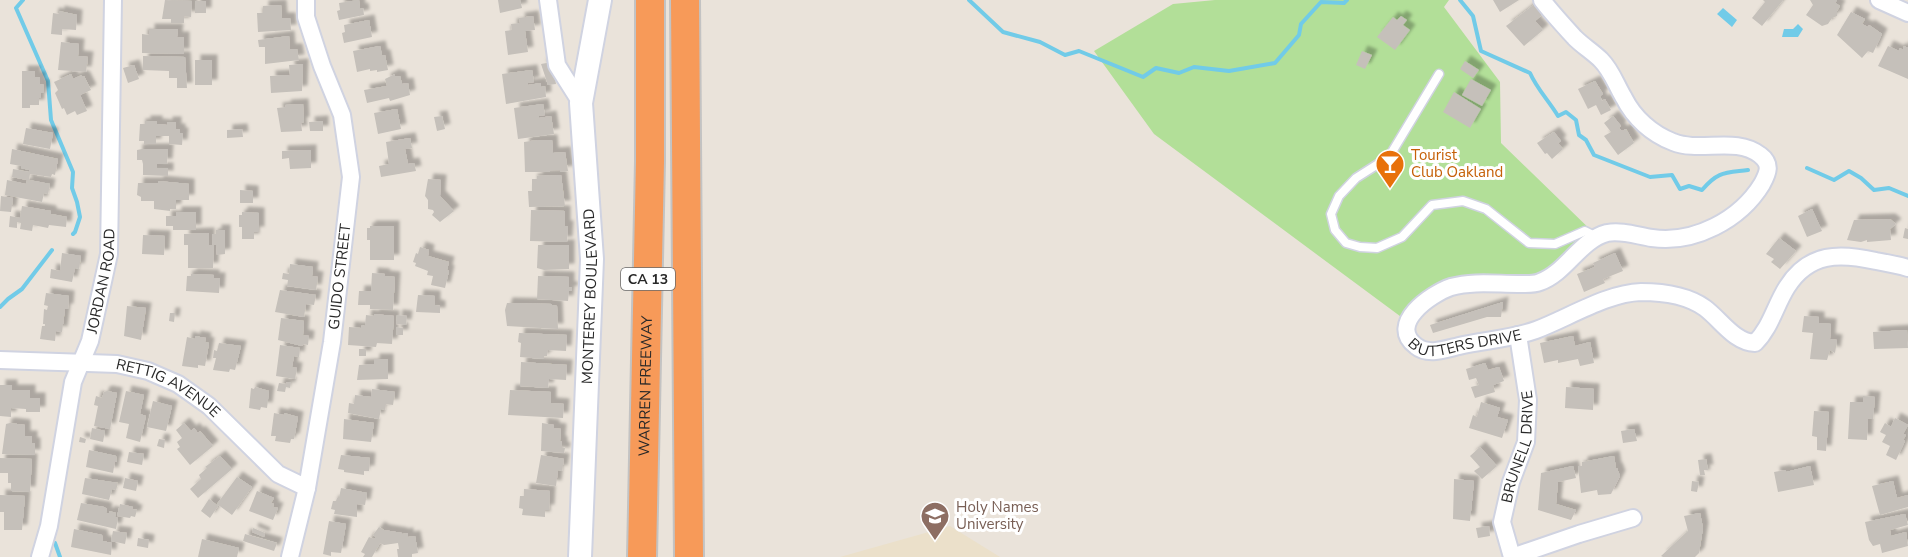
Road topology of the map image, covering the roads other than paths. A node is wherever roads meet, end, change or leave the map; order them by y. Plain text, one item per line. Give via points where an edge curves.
1 (113, 0) edge
2 (306, 0) edge
3 (548, 0) edge
4 (600, 0) edge
5 (650, 0) edge
6 (685, 0) edge
7 (1542, 0) edge
8 (1879, 0) edge
9 (1908, 13) edge
10 (1439, 74) dead end
11 (582, 103) junction
12 (1598, 237) junction
13 (1908, 268) edge
14 (1518, 335) junction
15 (0, 360) edge
16 (81, 363) junction
17 (307, 488) junction
18 (1632, 518) dead end
19 (40, 557) edge
20 (290, 557) edge
21 (580, 557) edge
22 (642, 557) edge
23 (689, 557) edge
24 (1512, 557) edge

1 - 16 street, JORDAN ROAD via 109,254 90,341
2 - 17 street, GUIDO STREET via 306,17 342,115 351,177 332,342
3 - 11 street via 557,65
4 - 11 street, MONTEREY BOULEVARD
5 - 22 highway, WARREN FREEWAY / CA 13
6 - 23 highway, CA 13
7 - 12 street via 1576,39 1602,60 1634,115 1648,128 1682,144 1739,146 1763,156 1768,164 1768,174 1746,203 1726,221 1708,230 1669,238 1620,233
8 - 9 street
10 - 12 lane via 1389,157 1356,178 1339,196 1331,214 1335,230 1346,243 1377,248 1402,237 1432,205 1463,201 1486,209 1529,243 1555,244 1585,231
11 - 21 street, MONTEREY BOULEVARD via 592,259
12 - 14 street, BUTTERS DRIVE via 1563,268 1537,284 1479,282 1451,287 1415,308 1408,322 1408,334 1416,347 1433,352
13 - 14 street, BUTTERS DRIVE via 1853,256 1814,261 1787,287 1771,322 1755,343 1735,335 1686,298 1640,292
14 - 24 street, BRUNELL DRIVE via 1528,400 1526,442 1502,522
15 - 16 street, RETTIG AVENUE
16 - 17 street, RETTIG AVENUE via 117,364 148,371 178,384 209,406 278,474
16 - 19 street, JORDAN ROAD via 73,382 50,526
17 - 20 street, GUIDO STREET
18 - 24 street

